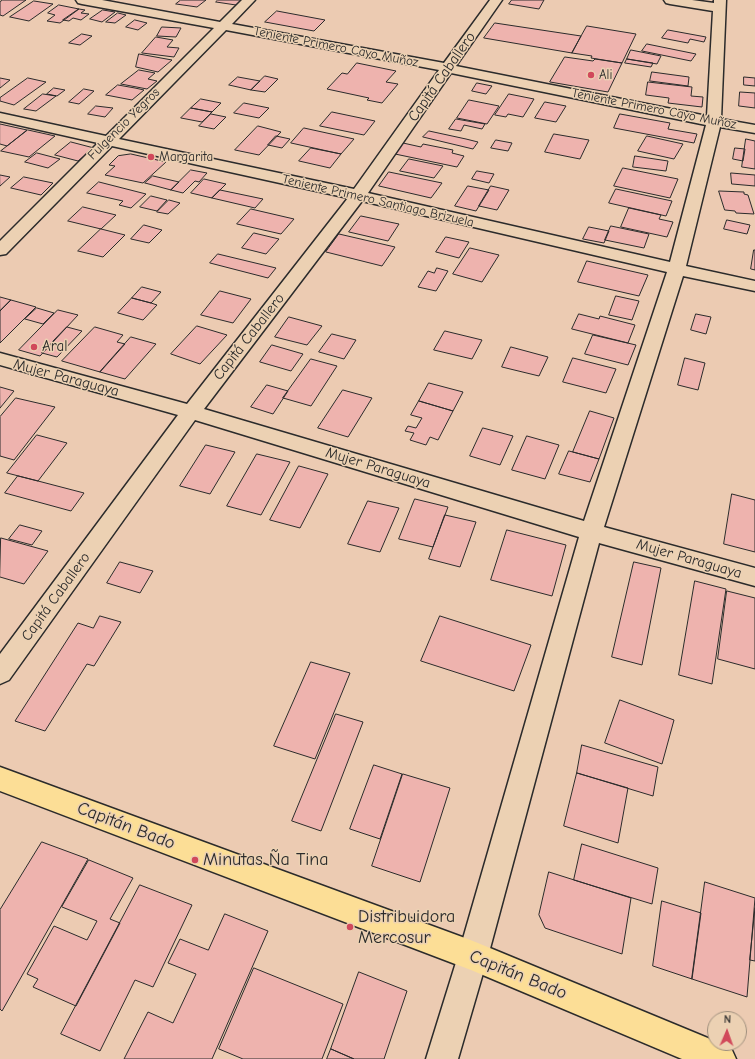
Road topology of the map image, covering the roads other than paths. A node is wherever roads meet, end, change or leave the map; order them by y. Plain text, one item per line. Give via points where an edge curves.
1 (82, 0) edge
2 (249, 0) edge
3 (496, 0) edge
4 (670, 0) edge
5 (719, 4) edge
6 (222, 26) junction
7 (448, 68) junction
8 (0, 117) edge
9 (714, 122) junction
10 (755, 129) edge
11 (108, 141) junction
12 (358, 195) junction
13 (0, 250) edge
14 (677, 270) junction
15 (755, 286) edge
16 (0, 360) edge
17 (191, 412) junction
18 (591, 532) junction
19 (755, 577) edge
20 (0, 673) edge
21 (0, 779) edge
22 (473, 956) junction
23 (442, 1059) edge
24 (720, 1059) edge

1 - 6 street, Teniente Primero Cayo Muñoz
2 - 6 street, Fulgencio Yegros
3 - 7 street, Capitá Caballero
4 - 5 street
5 - 9 street
6 - 7 street, Teniente Primero Cayo Muñoz
6 - 11 street, Fulgencio Yegros
7 - 9 street, Teniente Primero Cayo Muñoz
7 - 12 street, Capitá Caballero
8 - 11 street, Teniente Primero Santiago Brizuela
9 - 10 street, Teniente Primero Cayo Muñoz
9 - 14 street
11 - 12 street, Teniente Primero Santiago Brizuela
11 - 13 street, Fulgencio Yegros
12 - 14 street, Teniente Primero Santiago Brizuela
12 - 17 street, Capitá Caballero
14 - 15 street, Teniente Primero Santiago Brizuela
14 - 18 street
16 - 17 street, Mujer Paraguaya
17 - 18 street, Mujer Paraguaya
17 - 20 street, Capitá Caballero
18 - 19 street, Mujer Paraguaya
18 - 22 street
21 - 22 main road, Capitán Bado
22 - 23 street
22 - 24 main road, Capitán Bado

